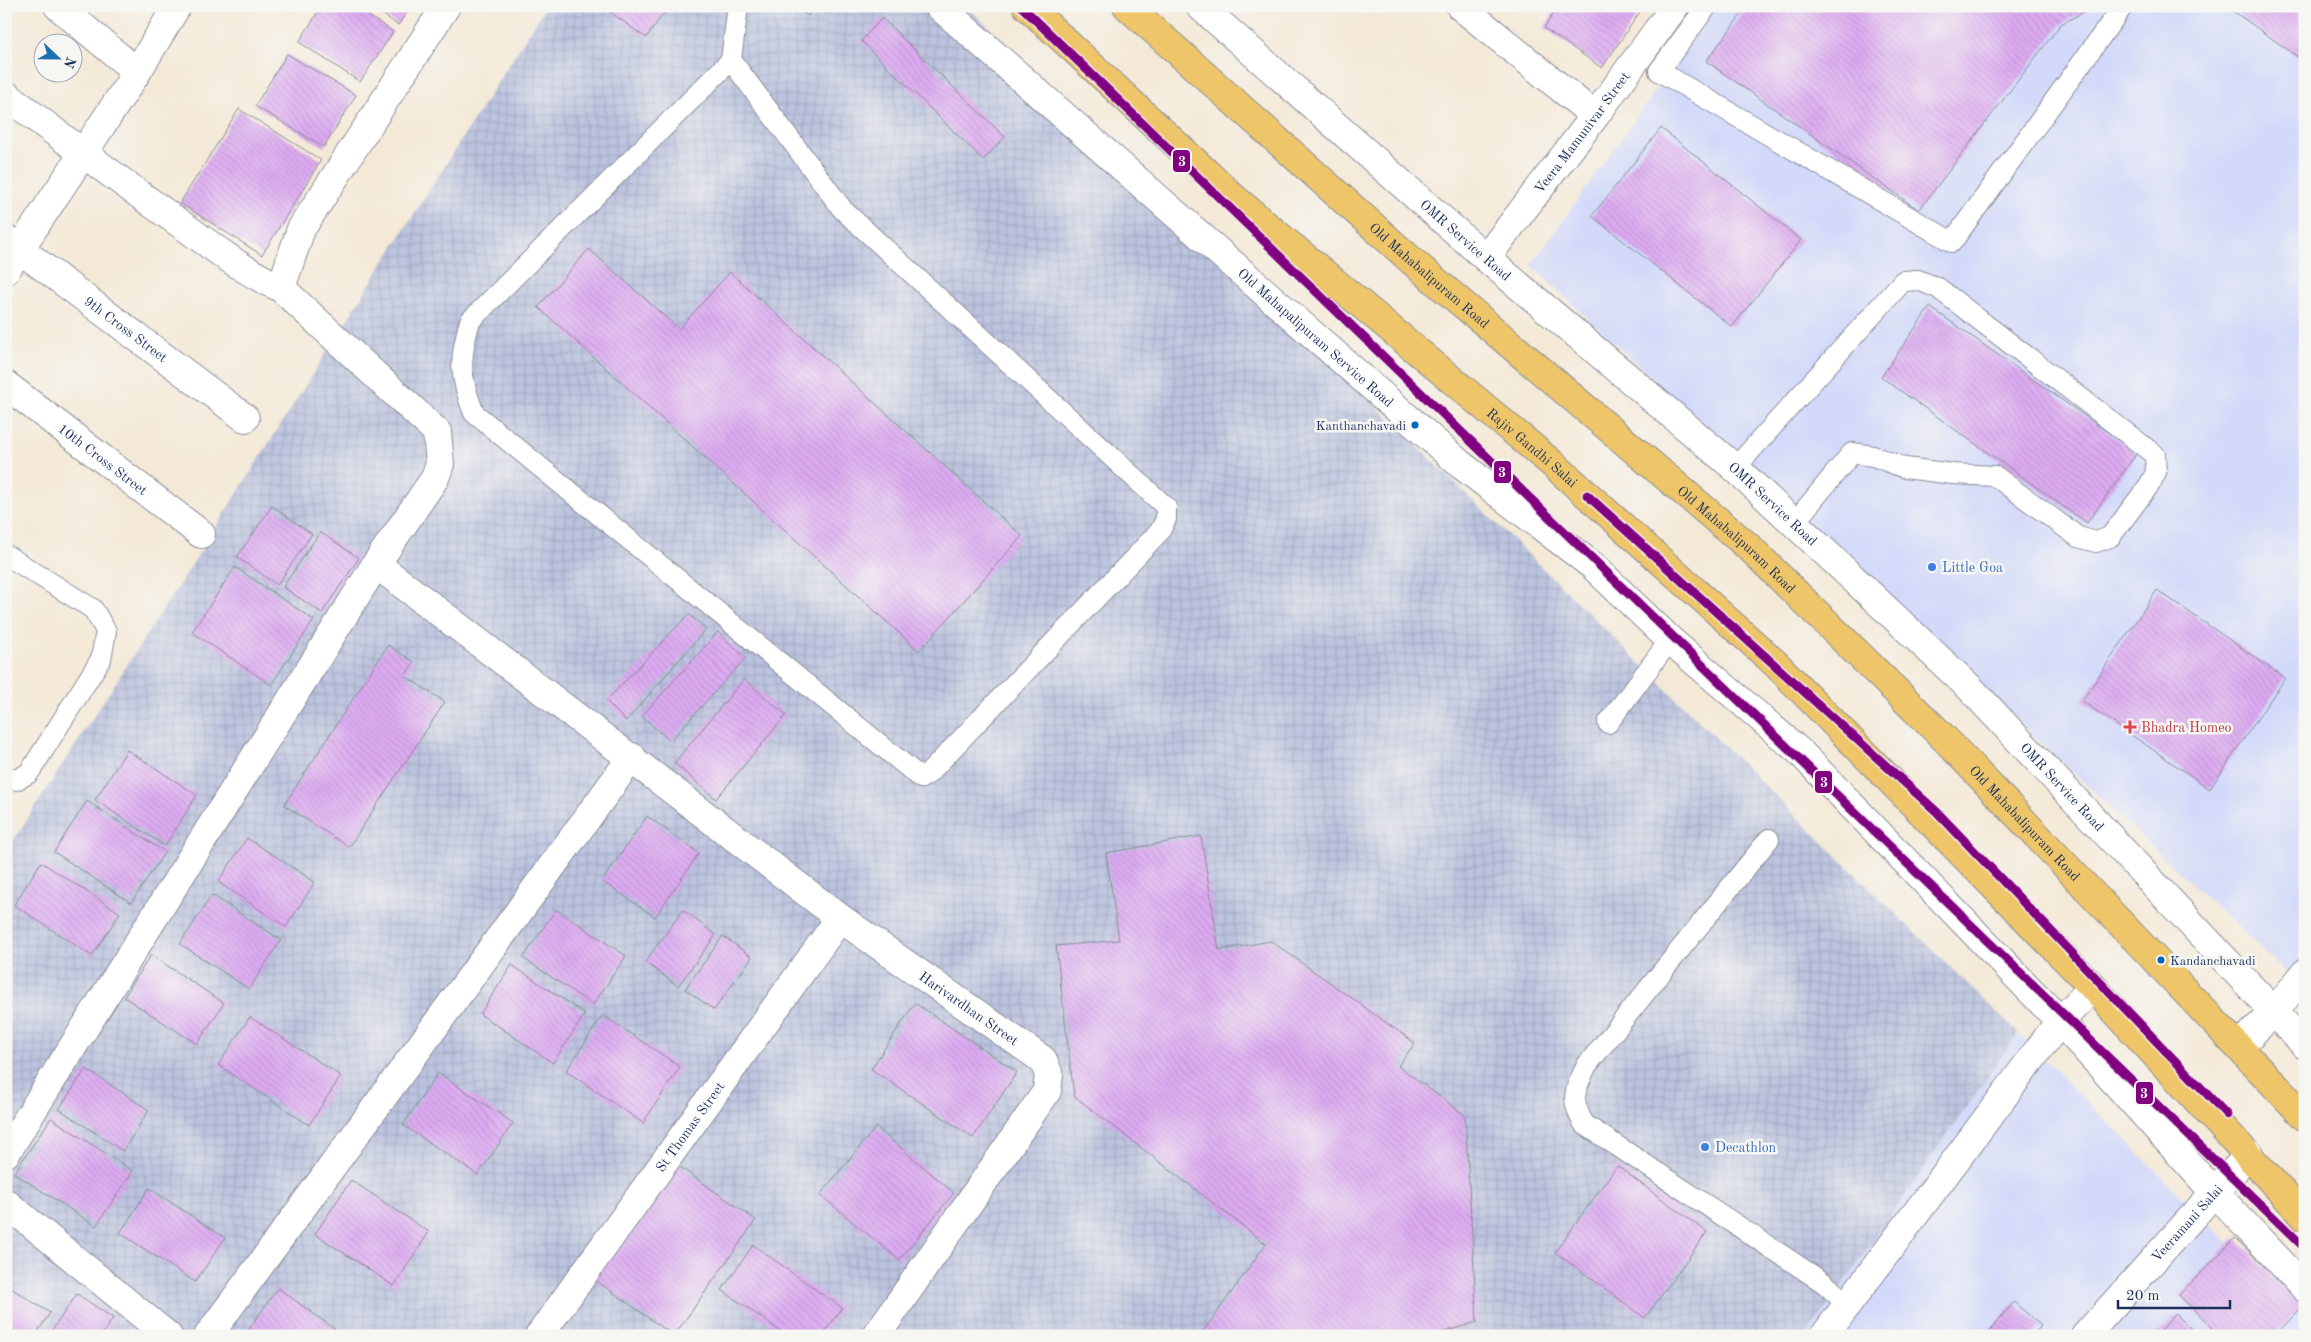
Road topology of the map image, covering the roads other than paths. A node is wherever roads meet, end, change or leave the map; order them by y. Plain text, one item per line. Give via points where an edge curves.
1 (58, 6) edge
2 (177, 6) edge
3 (446, 6) edge
4 (738, 6) edge
5 (939, 6) edge
6 (1027, 6) edge
7 (1127, 6) edge
8 (1200, 6) edge
9 (1460, 6) edge
10 (1675, 6) edge
11 (1707, 6) edge
12 (2123, 6) edge
13 (731, 60) junction
14 (137, 72) junction
15 (6, 95) edge
16 (1595, 116) junction
17 (84, 154) junction
18 (10, 253) edge
19 (1486, 258) junction
20 (281, 288) junction
21 (6, 385) edge
22 (245, 418) dead end
23 (1735, 468) junction
24 (1794, 523) junction
25 (201, 534) dead end
26 (6, 555) edge
27 (376, 564) junction
28 (1670, 640) junction
29 (1608, 723) dead end
30 (632, 757) junction
31 (6, 777) edge
32 (1769, 839) dead end
33 (840, 918) junction
34 (2305, 973) edge
35 (2093, 987) junction
36 (2274, 1012) junction
37 (2060, 1021) junction
38 (2305, 1045) edge
39 (2239, 1046) junction
40 (2305, 1117) edge
41 (6, 1153) edge
42 (2248, 1154) junction
43 (2213, 1191) junction
44 (6, 1202) edge
45 (2305, 1217) edge
46 (2305, 1288) edge
47 (1848, 1305) junction
48 (168, 1336) edge
49 (208, 1336) edge
50 (539, 1336) edge
51 (876, 1336) edge
52 (1824, 1336) edge
53 (2085, 1336) edge

1 - 14 street
2 - 14 street
3 - 20 street via 301,229
4 - 13 lane
5 - 28 street, Old Mahapalipuram Service Road via 1460,464 1593,566
6 - 35 main road, Rajiv Gandhi Salai via 1235,199 1555,466 1776,664
7 - 39 main road, Old Mahabalipuram Road via 1412,261 1750,549 1943,737
8 - 19 street, OMR Service Road
9 - 16 street
10 - 16 street, Veera Mamunivar Street
11 - 12 lane via 1659,71 1952,242
13 - 13 lane via 842,210 1166,507 1166,519 1160,531 921,778 474,413 466,393 461,370 470,321
14 - 17 street
15 - 17 street
16 - 19 street, Veera Mamunivar Street
17 - 18 street
17 - 20 street via 258,278
18 - 22 street, 9th Cross Street
19 - 23 street, OMR Service Road
20 - 27 street via 437,432 440,464 435,478
21 - 25 street, 10th Cross Street
23 - 24 street, OMR Service Road
23 - 24 lane via 1903,281 1918,280 1938,288 2155,454 2156,472 2150,484 2110,537 2096,542 2078,537 1995,476 1905,468 1873,456 1852,453
24 - 36 street, OMR Service Road via 1970,688
26 - 31 lane via 93,609 106,631 101,659 29,773 16,780
27 - 30 street, Harivardhan Street
27 - 41 street
28 - 29 lane
28 - 37 street, Old Mahapalipuram Service Road via 1800,752
30 - 33 street, Harivardhan Street
30 - 49 street
32 - 47 lane via 1587,1066 1576,1088 1575,1107 1584,1124 1824,1283
33 - 50 street, St Thomas Street
33 - 51 street, Harivardhan Street via 1028,1048 1043,1060 1049,1075 1046,1092
34 - 36 street
35 - 37 street
35 - 42 main road, Rajiv Gandhi Salai
36 - 38 street, OMR Service Road
36 - 39 street
37 - 43 street, Old Mahapalipuram Service Road
37 - 47 street
39 - 40 main road, Old Mahabalipuram Road
42 - 43 street, Veeramani Salai
42 - 45 main road, Rajiv Gandhi Salai
43 - 46 street, Old Mahapalipuram Service Road
43 - 53 street, Veeramani Salai
44 - 48 street
47 - 52 street

